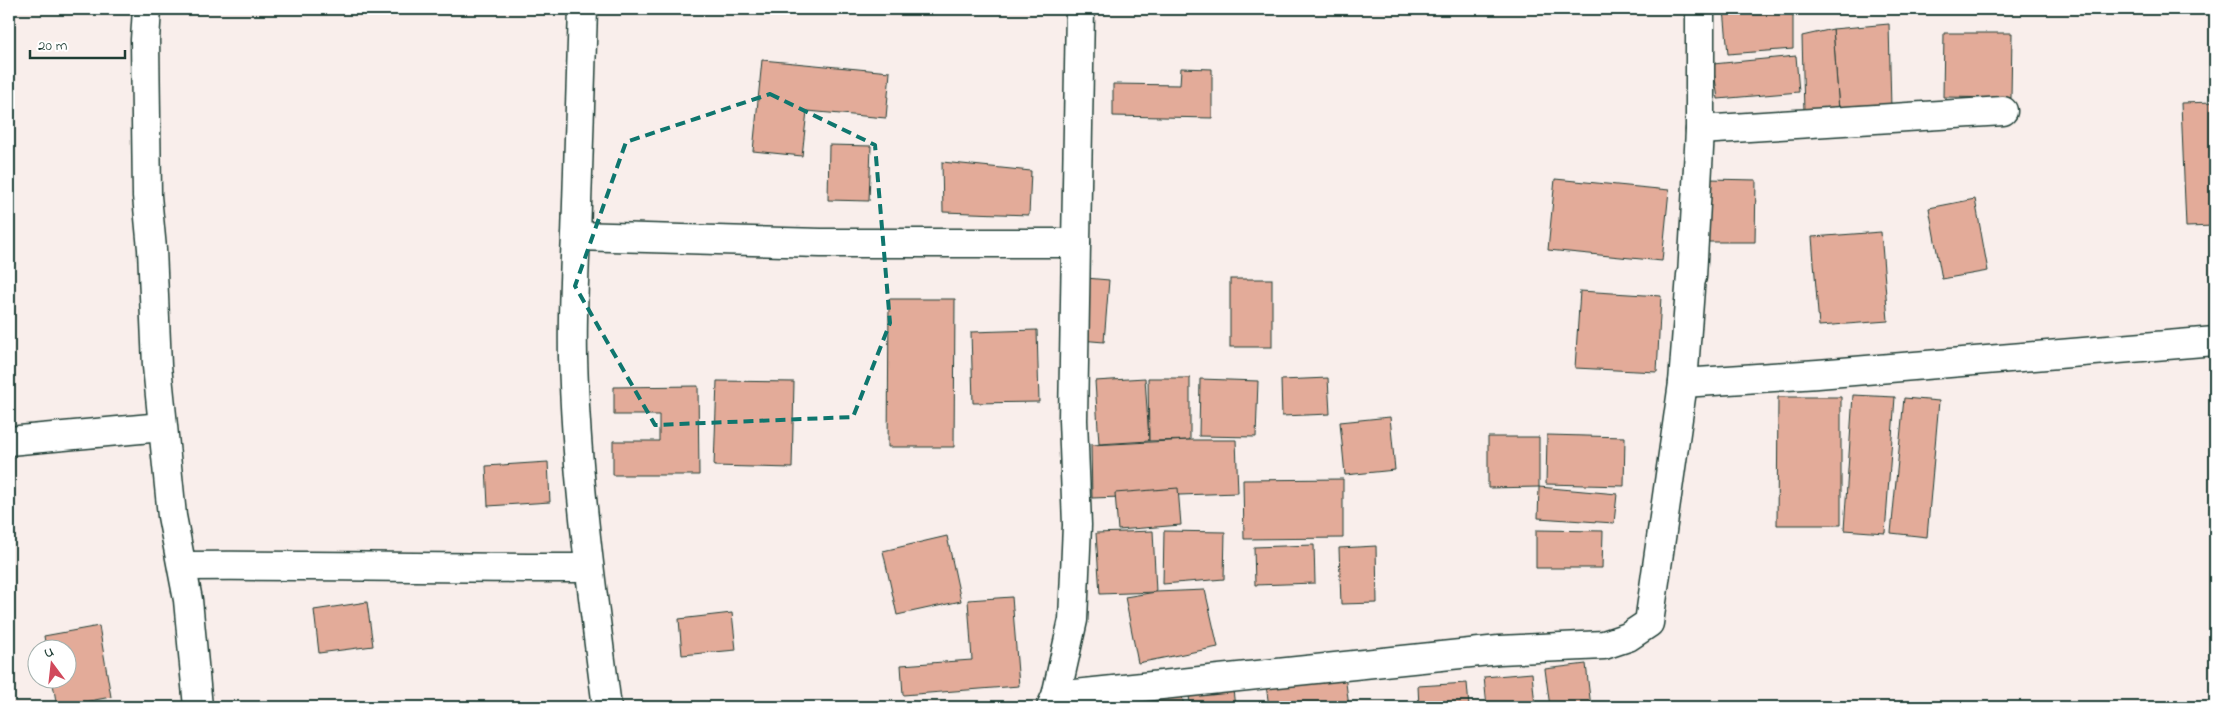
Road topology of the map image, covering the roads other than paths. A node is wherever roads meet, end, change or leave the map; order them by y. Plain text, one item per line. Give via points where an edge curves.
1 (147, 9) edge
2 (583, 9) edge
3 (1080, 9) edge
4 (1700, 9) edge
5 (2003, 111) dead end
6 (1700, 130) junction
7 (576, 236) junction
8 (1076, 243) junction
9 (2215, 341) edge
10 (1683, 383) junction
11 (162, 427) junction
12 (9, 441) edge
13 (182, 566) junction
14 (589, 568) junction
15 (1053, 702) edge
16 (198, 707) edge
17 (606, 707) edge

1 - 11 street via 146,196
2 - 7 street
3 - 8 street
4 - 6 street
5 - 6 street
6 - 10 street
7 - 8 street via 821,243
7 - 14 street via 573,356
8 - 15 street via 1074,420 1077,526 1074,602 1073,620
9 - 10 street
10 - 15 street via 1649,623 1628,637 1604,645 1499,650
11 - 12 street
11 - 13 street via 172,516
13 - 14 street
13 - 16 street
14 - 17 street

